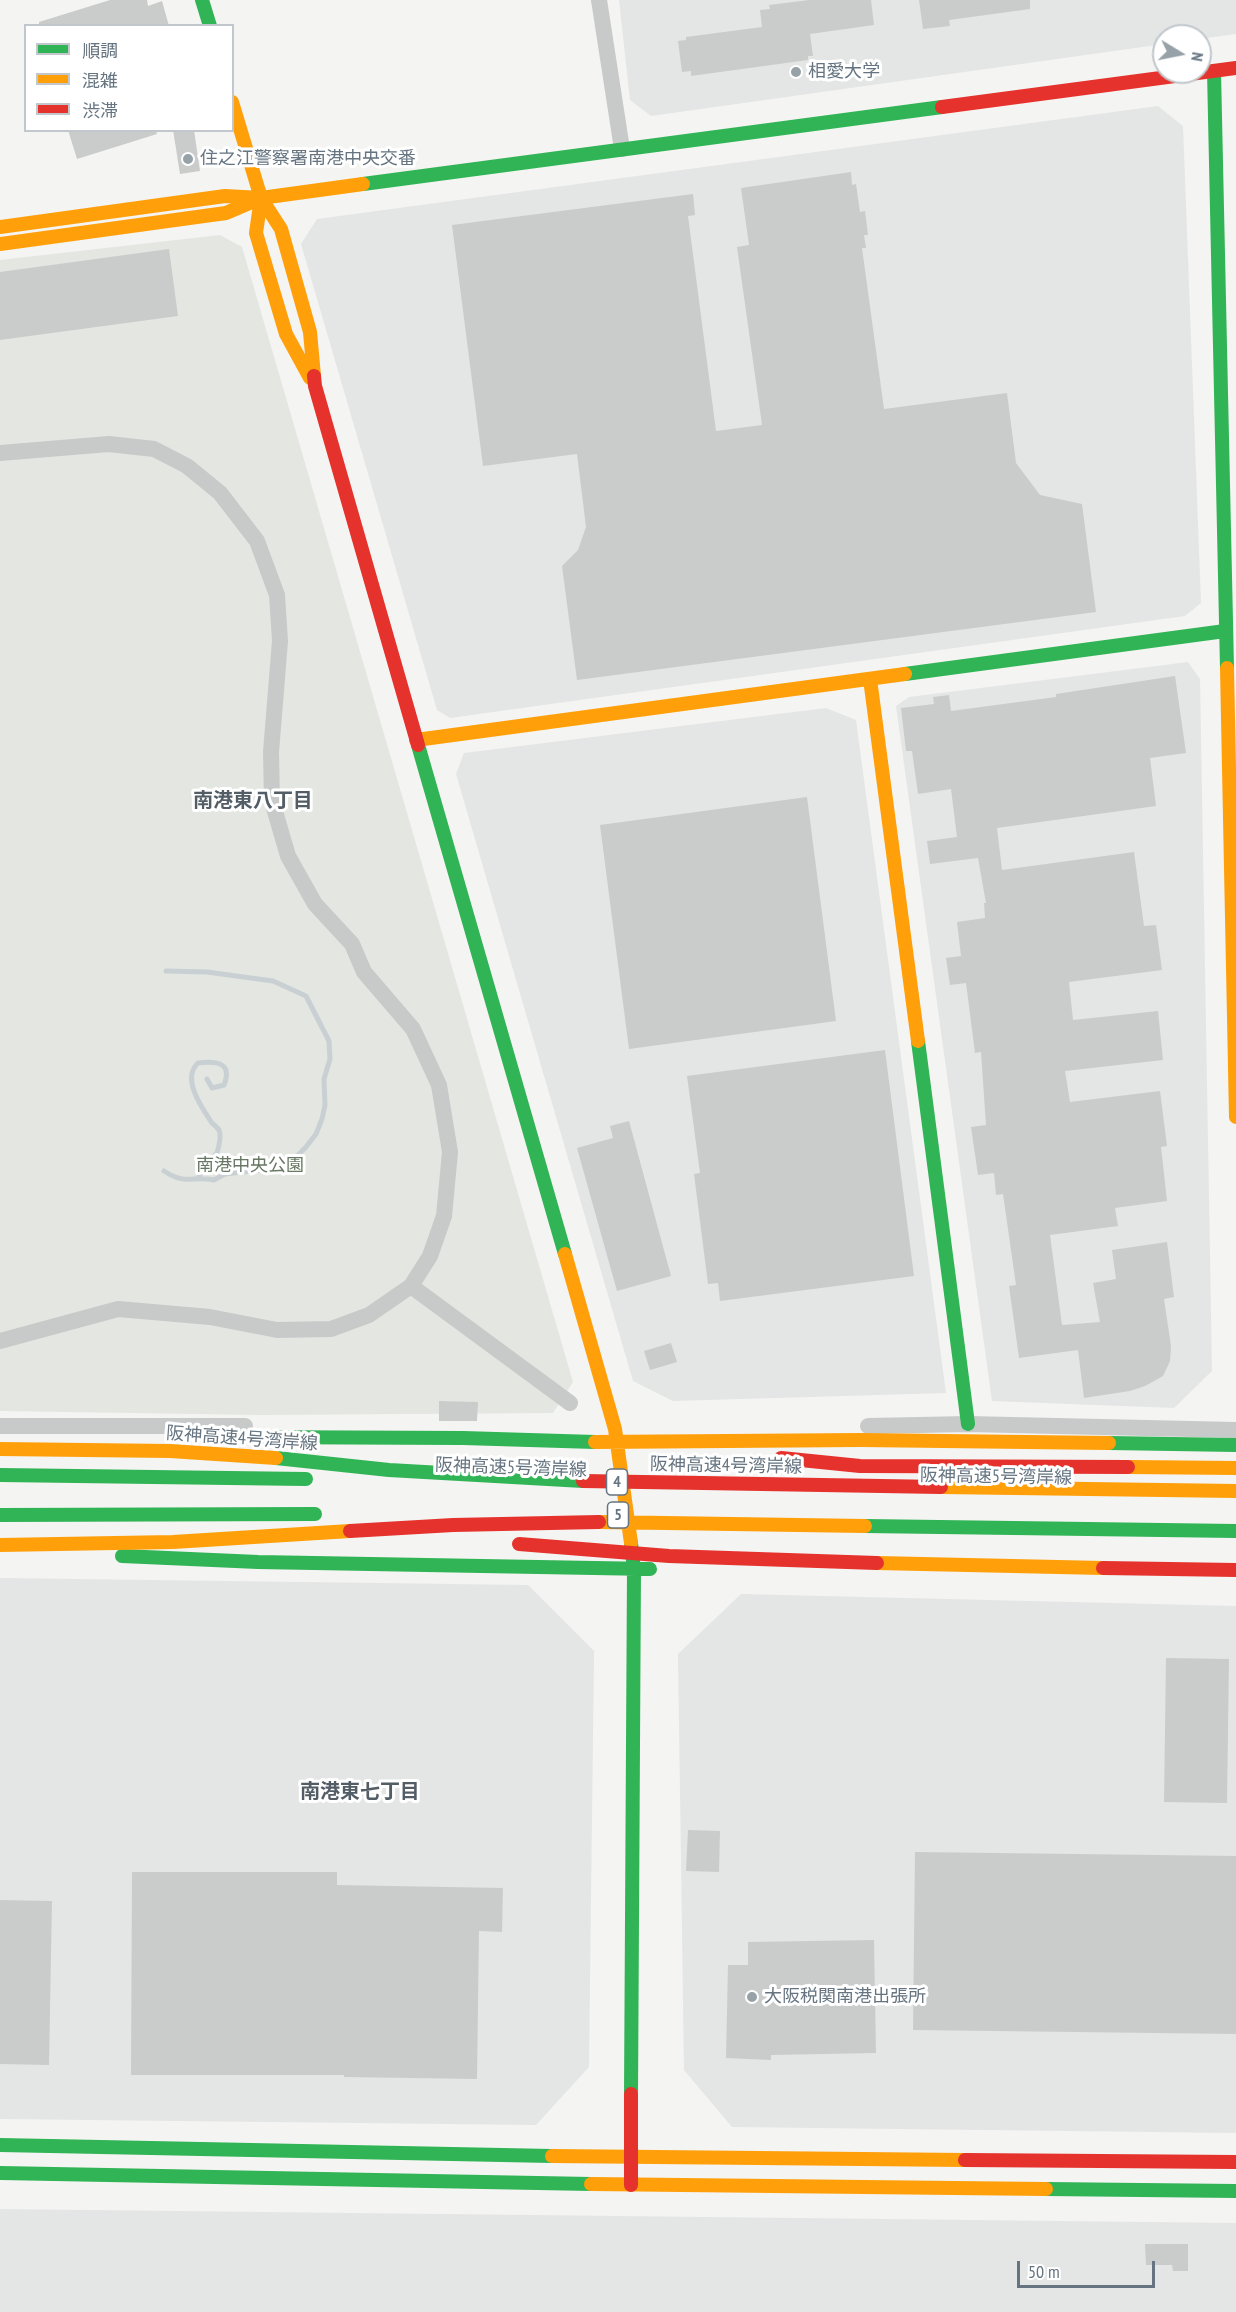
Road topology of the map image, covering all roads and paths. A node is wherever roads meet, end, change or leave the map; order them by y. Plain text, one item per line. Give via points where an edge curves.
1 (202, 0) edge
2 (599, 0) edge
3 (209, 24) edge
4 (1236, 68) edge
5 (1214, 71) junction
6 (234, 109) edge
7 (622, 149) junction
8 (261, 198) junction
9 (0, 227) edge
10 (0, 244) edge
11 (315, 386) junction
12 (0, 453) edge
13 (1225, 631) junction
14 (870, 679) junction
15 (416, 740) junction
16 (1236, 1117) edge
17 (411, 1286) junction
18 (0, 1341) edge
19 (570, 1404) dead end
20 (968, 1424) junction
21 (0, 1426) edge
22 (438, 1427) dead end
23 (477, 1428) dead end
24 (615, 1429) junction
25 (1236, 1430) edge
26 (0, 1437) edge
27 (635, 1443) junction
28 (1236, 1445) edge
29 (0, 1449) edge
30 (1236, 1468) edge
31 (0, 1475) edge
32 (317, 1479) dead end
33 (352, 1480) dead end
34 (1236, 1491) edge
35 (1236, 1499) edge
36 (332, 1514) dead end
37 (401, 1514) dead end
38 (0, 1515) edge
39 (1236, 1523) edge
40 (1236, 1531) edge
41 (650, 1540) dead end
42 (1110, 1543) dead end
43 (1236, 1544) edge
44 (0, 1545) edge
45 (350, 1545) dead end
46 (0, 1556) edge
47 (113, 1556) junction
48 (634, 1569) junction
49 (1236, 1570) edge
50 (1236, 1583) edge
51 (0, 2145) edge
52 (632, 2158) junction
53 (1236, 2162) edge
54 (0, 2173) edge
55 (632, 2185) junction
56 (1236, 2191) edge

1 - 3 main road
2 - 7 street
4 - 5 main road
5 - 7 main road
5 - 13 main road
6 - 8 main road
7 - 8 main road
8 - 9 main road via 225,196
8 - 10 main road via 226,213
8 - 11 main road via 285,241 310,332
8 - 11 main road via 256,233 285,334
11 - 15 main road
12 - 17 street via 109,444 154,449 186,466 220,493 257,541 277,595 280,641 271,752 272,801 288,856 315,904 352,944 364,972 413,1029 439,1085 450,1152 444,1216 430,1256
13 - 14 main road
13 - 16 main road
14 - 15 main road
14 - 20 main road
15 - 24 main road
17 - 18 street via 369,1315 331,1329 277,1330 210,1317 118,1309
17 - 19 street
20 - 24 street
20 - 25 street
21 - 22 street
23 - 24 street
24 - 48 main road
26 - 27 main road via 463,1438
27 - 28 main road via 860,1440
27 - 30 main road via 860,1466
29 - 34 main road, 阪神高速4号湾岸線 / 4 via 170,1451 434,1473 609,1482
31 - 32 main road
33 - 35 main road, 阪神高速5号湾岸線 / 5 via 609,1490
36 - 38 main road
37 - 39 main road, 5
40 - 44 main road via 587,1522 453,1525 173,1542
41 - 49 main road via 514,1544 669,1556
42 - 43 main road
45 - 47 main road
46 - 47 main road
47 - 48 main road
48 - 50 main road
48 - 52 main road
51 - 52 main road
52 - 53 main road
52 - 55 main road
54 - 55 main road
55 - 56 main road

